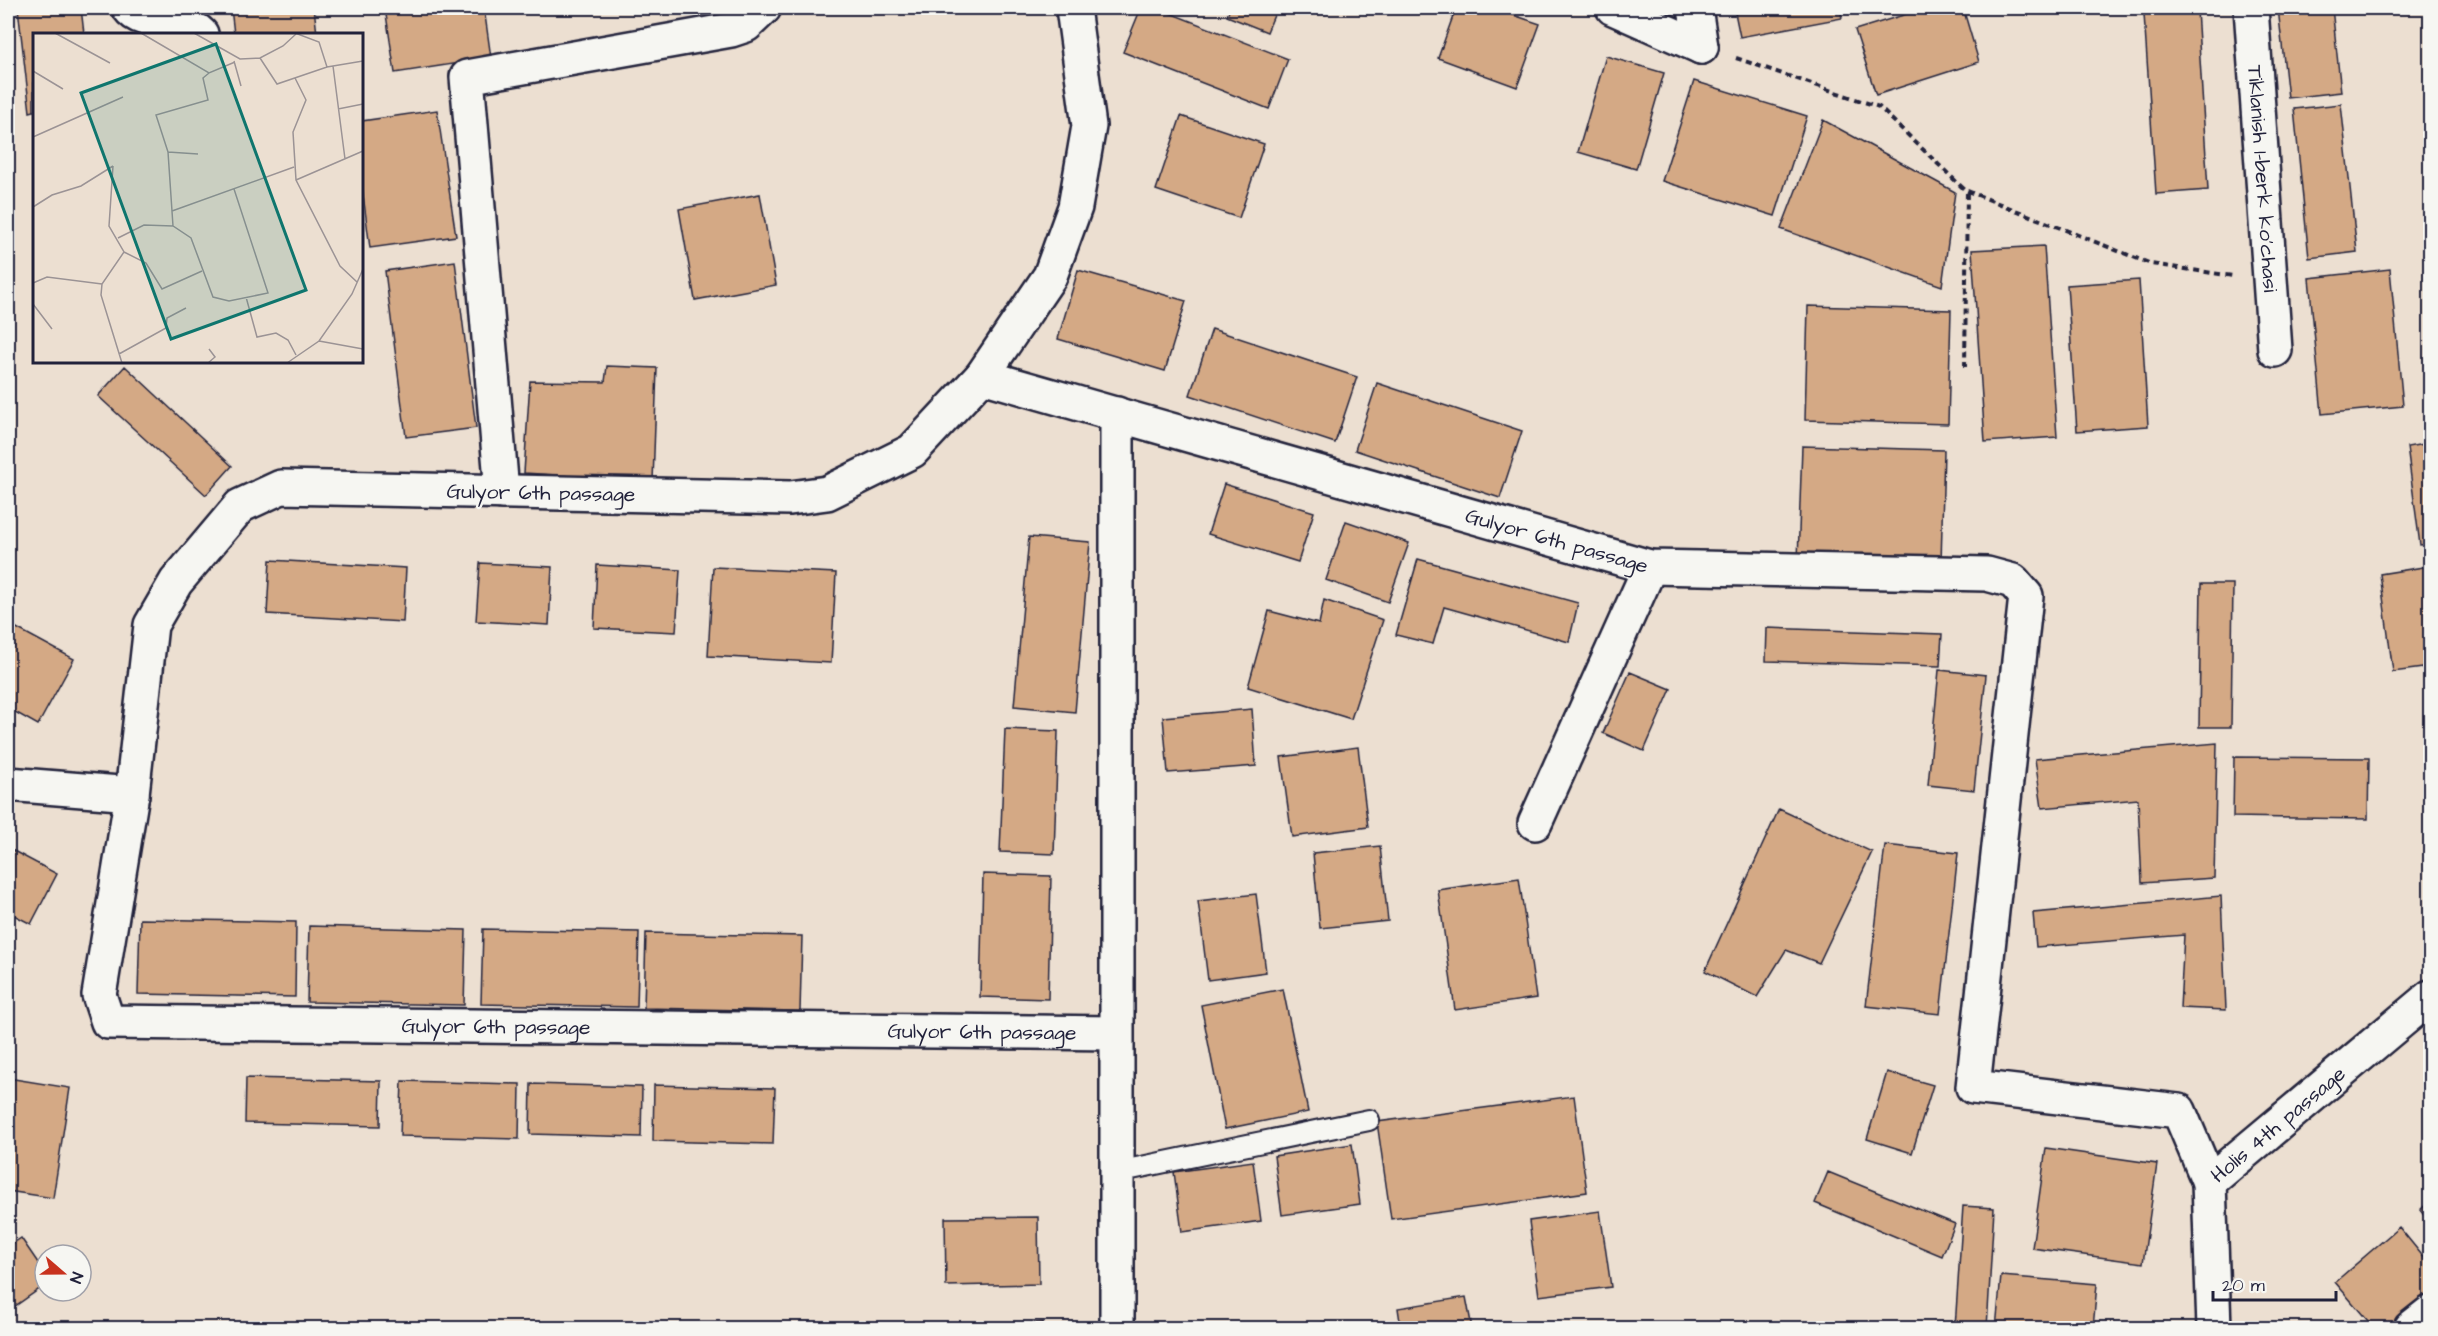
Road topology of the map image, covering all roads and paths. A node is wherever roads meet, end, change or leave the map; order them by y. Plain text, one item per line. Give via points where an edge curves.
1 (129, 8) edge
2 (764, 8) edge
3 (1072, 8) edge
4 (1613, 8) edge
5 (1695, 8) edge
6 (2251, 8) edge
7 (200, 33) edge
8 (1701, 47) junction
9 (1967, 190) junction
10 (2270, 281) junction
11 (2275, 351) dead end
12 (1965, 367) dead end
13 (982, 376) junction
14 (1117, 414) junction
15 (502, 492) junction
16 (1650, 567) junction
17 (8, 784) edge
18 (132, 794) junction
19 (1535, 823) dead end
20 (2430, 997) edge
21 (1116, 1033) junction
22 (1369, 1120) dead end
23 (1117, 1172) junction
24 (2209, 1182) junction
25 (2430, 1313) edge
26 (1117, 1329) edge
27 (2214, 1329) edge
28 (2411, 1329) edge

1 - 7 street via 143,17 193,27
2 - 15 street via 746,25 731,30 467,77
3 - 13 street via 1089,126 1075,207 1050,276
4 - 8 street
5 - 8 street
6 - 10 street, Tiklanish 1-berk ko'chasi
8 - 9 path via 1880,107
9 - 10 path via 2151,264
9 - 12 path
10 - 11 street, Tiklanish 1-berk ko'chasi
13 - 14 street, Gulyor 6th passage
13 - 15 street, Gulyor 6th passage via 912,451 827,494 790,498
14 - 16 street, Gulyor 6th passage
14 - 21 street
15 - 18 street, Gulyor 6th passage via 281,487 240,506 176,582 151,625
16 - 19 street
16 - 24 street, Gulyor 6th passage via 1987,574 2013,581 2026,596 1973,1087 2179,1111
17 - 18 street
18 - 21 street, Gulyor 6th passage via 99,995 108,1022
20 - 24 street, Holis 4th passage
21 - 23 street
22 - 23 lane
23 - 26 street
24 - 27 street, Holis 4th passage
25 - 28 street

